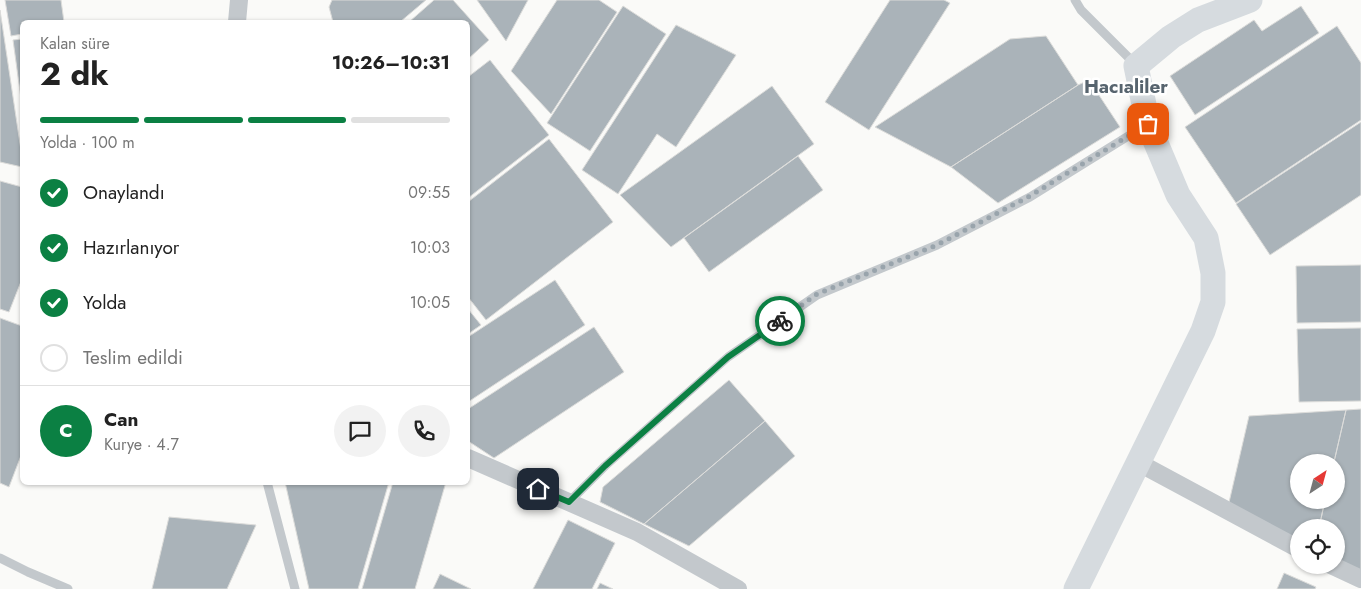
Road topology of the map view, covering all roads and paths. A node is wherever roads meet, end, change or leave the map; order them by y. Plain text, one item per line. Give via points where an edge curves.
1 (239, 0) edge
2 (1075, 0) edge
3 (1250, 0) edge
4 (237, 20) edge
5 (1136, 66) junction
6 (1148, 124) junction
7 (470, 459) edge
8 (1138, 463) junction
9 (268, 485) edge
10 (569, 502) junction
11 (1290, 544) edge
12 (0, 558) edge
13 (1345, 572) edge
14 (1361, 580) edge
15 (68, 589) edge
16 (295, 589) edge
17 (738, 589) edge
18 (1076, 589) edge

1 - 4 street
2 - 5 lane
3 - 5 street via 1198,20
5 - 6 street
6 - 8 street via 1178,195 1206,238 1213,273 1213,302 1203,331
6 - 10 lane via 1030,196 937,245 817,294 728,357
7 - 10 street
8 - 11 street
8 - 18 street
9 - 16 lane
10 - 17 street via 637,532
12 - 15 lane
13 - 14 street

